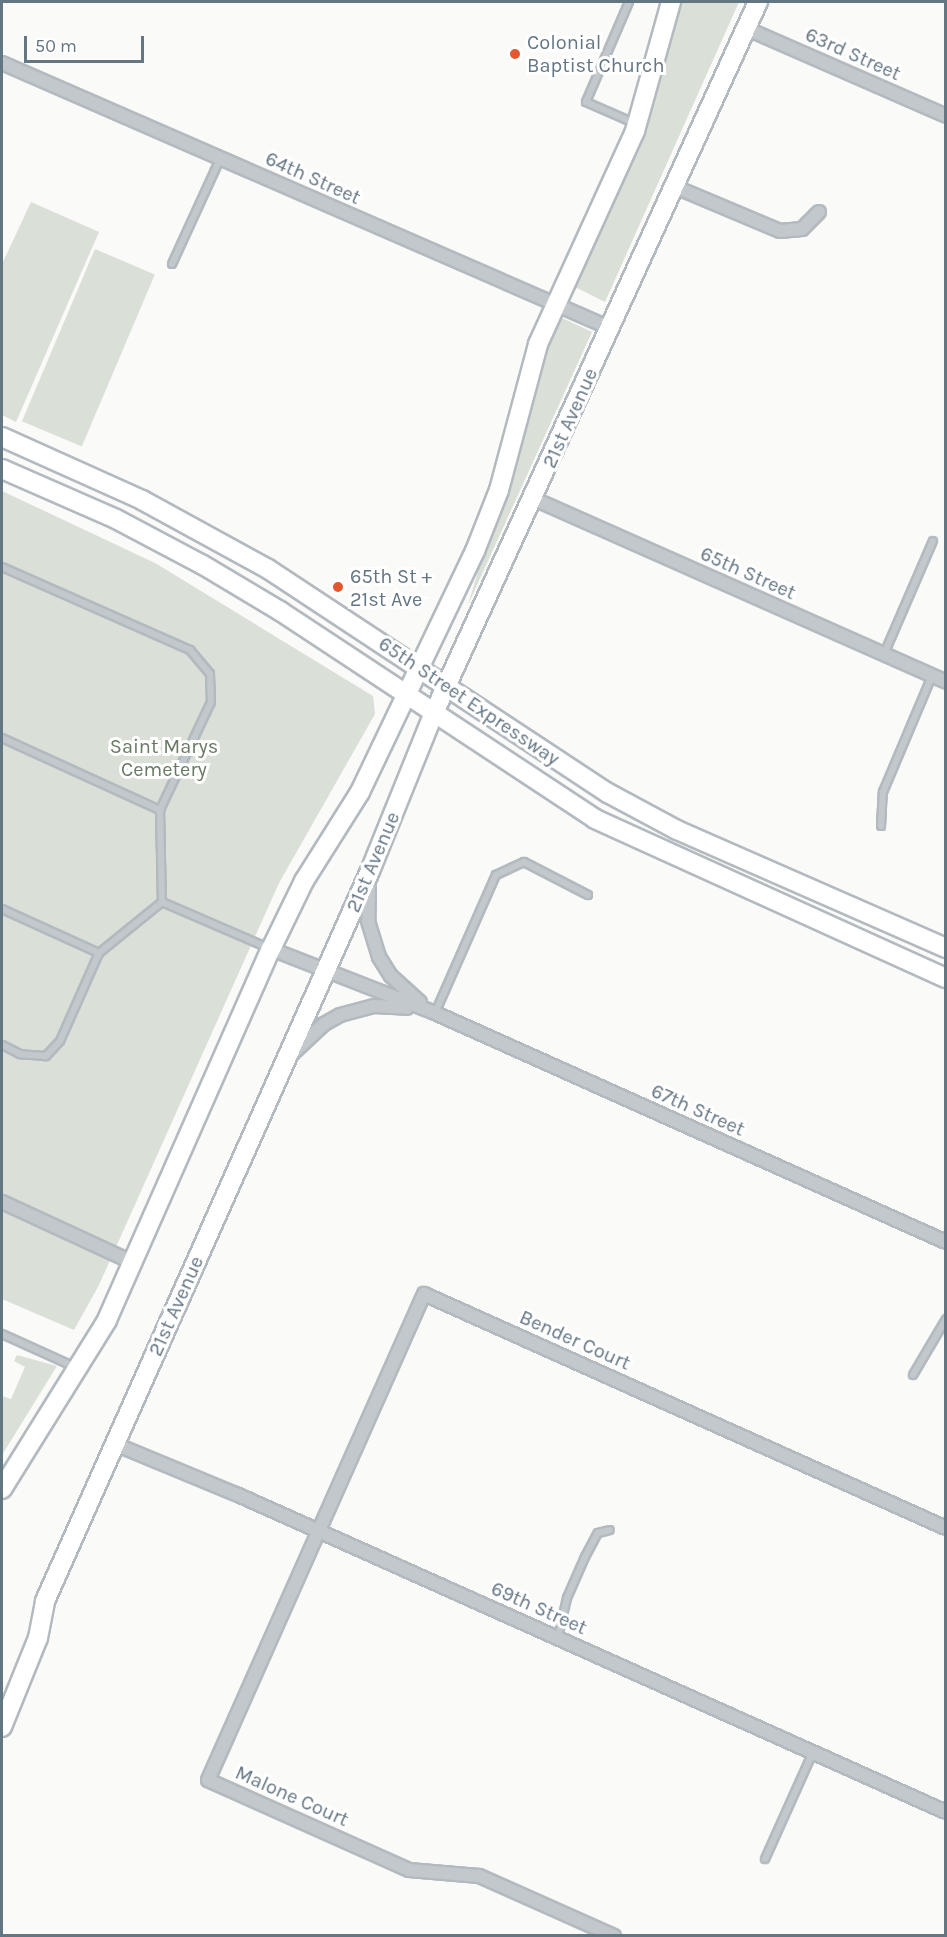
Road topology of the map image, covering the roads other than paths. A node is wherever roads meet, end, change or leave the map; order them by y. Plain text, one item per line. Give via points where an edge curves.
1 (629, 2) edge
2 (671, 2) edge
3 (758, 2) edge
4 (745, 28) junction
5 (2, 63) edge
6 (945, 116) edge
7 (637, 125) junction
8 (220, 159) junction
9 (673, 186) junction
10 (819, 212) dead end
11 (172, 264) dead end
12 (554, 305) junction
13 (610, 328) junction
14 (2, 437) edge
15 (2, 469) edge
16 (534, 499) junction
17 (933, 541) dead end
18 (2, 567) edge
19 (884, 655) junction
20 (418, 666) junction
21 (932, 676) junction
22 (945, 682) edge
23 (447, 686) junction
24 (405, 696) junction
25 (433, 715) junction
26 (2, 738) edge
27 (160, 810) junction
28 (881, 826) dead end
29 (370, 872) junction
30 (588, 895) dead end
31 (162, 902) junction
32 (2, 909) edge
33 (945, 948) edge
34 (271, 949) junction
35 (99, 953) junction
36 (326, 970) junction
37 (945, 978) edge
38 (435, 1013) junction
39 (2, 1045) edge
40 (286, 1060) junction
41 (2, 1202) edge
42 (945, 1242) edge
43 (132, 1262) junction
44 (945, 1319) edge
45 (2, 1334) edge
46 (78, 1368) junction
47 (913, 1376) dead end
48 (115, 1444) junction
49 (2, 1489) edge
50 (945, 1528) edge
51 (610, 1530) dead end
52 (319, 1531) junction
53 (557, 1638) junction
54 (2, 1727) edge
55 (813, 1752) junction
56 (945, 1812) edge
57 (765, 1859) dead end
58 (614, 1935) edge

1 - 7 lane via 586,102
2 - 7 street, 21st Avenue
3 - 4 street, 21st Avenue
4 - 6 street, 63rd Street
4 - 9 street, 21st Avenue
5 - 8 street, 64th Street
7 - 12 street, 21st Avenue
8 - 11 lane
8 - 12 street, 64th Street
9 - 10 street via 780,231 802,229
9 - 13 street, 21st Avenue
12 - 13 street, 64th Street
12 - 20 street, 21st Avenue via 524,389 499,490 475,551
13 - 16 street, 21st Avenue
14 - 20 street, 65th Street Expressway via 205,533
15 - 24 street, 65th Street Expressway via 116,519 203,565 280,611
16 - 19 street, 65th Street
16 - 23 street, 21st Avenue
17 - 19 lane
18 - 27 lane via 190,650 210,674 211,702
19 - 21 street, 65th Street
20 - 23 street, 65th Street Expressway
20 - 24 street, 21st Avenue
21 - 22 street, 65th Street
21 - 28 lane via 883,792
23 - 25 street, 21st Avenue
23 - 33 street, 65th Street Expressway via 608,793 677,830
24 - 25 street, 65th Street Expressway
24 - 34 street, 21st Avenue via 360,792 303,881
25 - 29 street, 21st Avenue
25 - 37 street, 65th Street Expressway via 595,819
26 - 27 lane
27 - 31 lane
29 - 36 street, 21st Avenue
29 - 38 street, 67th Street via 368,921 379,957 406,993
30 - 38 lane via 524,862 496,875
31 - 34 lane
31 - 35 lane
32 - 35 lane
34 - 36 street, 67th Street
34 - 43 street, 21st Avenue
35 - 39 lane via 60,1041 46,1056 20,1054
36 - 38 street, 67th Street
36 - 40 street, 21st Avenue
38 - 40 street, 67th Street via 396,1006 359,1009 324,1024
38 - 42 street, 67th Street
40 - 48 street, 21st Avenue
41 - 43 street
43 - 46 street, 21st Avenue via 107,1320
44 - 47 lane
45 - 46 lane
46 - 49 street, 21st Avenue
48 - 52 street, 69th Street
48 - 54 street, 21st Avenue via 45,1601 38,1638
50 - 52 street, Bender Court via 424,1294
51 - 53 lane via 598,1533 585,1557 567,1598
52 - 53 street, 69th Street
52 - 58 street, Malone Court via 208,1780 409,1870 479,1876
53 - 55 street, 69th Street
55 - 56 street, 69th Street
55 - 57 lane

